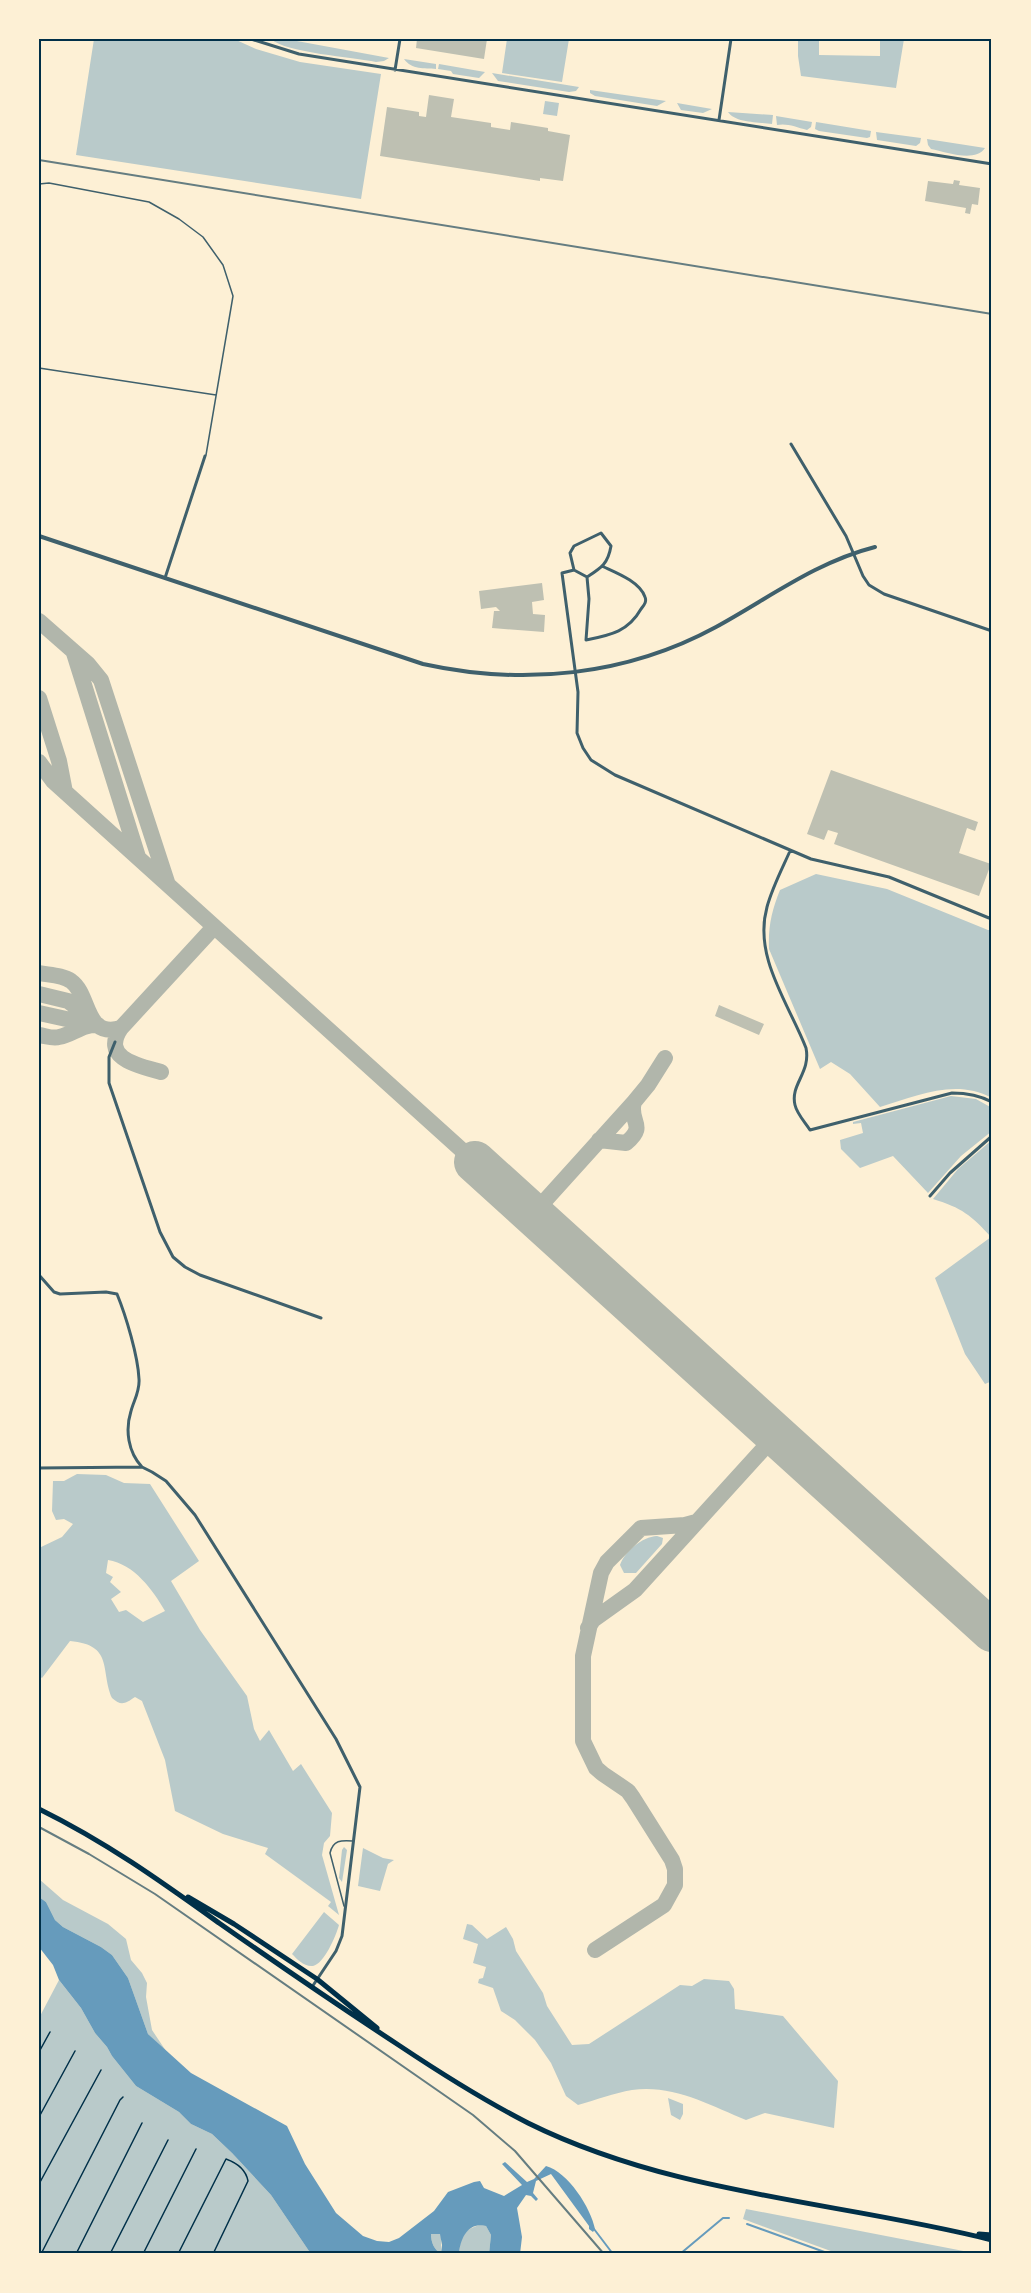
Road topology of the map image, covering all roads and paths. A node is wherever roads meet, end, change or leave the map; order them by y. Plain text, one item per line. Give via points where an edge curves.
1 (251, 39) edge
2 (400, 39) edge
3 (731, 39) edge
4 (395, 70) junction
5 (719, 121) junction
6 (992, 164) edge
7 (39, 184) edge
8 (39, 368) edge
9 (217, 395) junction
10 (791, 444) dead end
11 (205, 456) joint
12 (39, 536) edge
13 (875, 547) dead end
14 (854, 554) junction
15 (604, 567) junction
16 (574, 570) junction
17 (587, 577) junction
18 (165, 578) junction
19 (992, 631) edge
20 (575, 672) junction
21 (790, 851) junction
22 (992, 917) edge
23 (115, 1042) dead end
24 (992, 1102) edge
25 (992, 1136) edge
26 (930, 1196) dead end
27 (39, 1275) edge
28 (321, 1318) dead end
29 (141, 1467) junction
30 (39, 1468) edge
31 (39, 1809) edge
32 (354, 1842) junction
33 (164, 1882) junction
34 (346, 1910) junction
35 (317, 1979) junction
36 (312, 1987) junction
37 (50, 2032) dead end
38 (398, 2044) junction
39 (75, 2051) dead end
40 (39, 2052) edge
41 (101, 2070) dead end
42 (123, 2097) dead end
43 (39, 2117) edge
44 (142, 2123) dead end
45 (168, 2140) dead end
46 (196, 2150) dead end
47 (39, 2184) edge
48 (968, 2234) junction
49 (992, 2235) edge
50 (992, 2240) edge
51 (41, 2254) edge
52 (76, 2254) edge
53 (110, 2254) edge
54 (143, 2254) edge
55 (178, 2254) edge
56 (213, 2254) edge

1 - 4 street via 299,54
2 - 4 street
3 - 5 street
4 - 5 street
5 - 6 street
7 - 9 lane via 149,202 203,237 223,264 233,296
8 - 9 lane
9 - 11 lane
10 - 14 street
11 - 18 street
12 - 18 street
13 - 14 street
14 - 19 street via 863,576 877,590
14 - 20 street via 798,578 676,646 635,660
15 - 16 street via 611,546 600,533 574,546 570,553
15 - 17 street
15 - 17 street via 622,575 645,596 636,619 622,631 586,640
16 - 17 street
16 - 20 street via 562,573
18 - 20 street via 432,666 511,675
20 - 21 street via 577,733 591,760 615,775
21 - 22 street via 826,864 889,877
21 - 24 street via 767,907 764,933 771,970 806,1048 807,1067 795,1096 799,1113 810,1130 952,1093 967,1093
23 - 28 street via 109,1057 110,1083 160,1232 173,1257 200,1275
25 - 26 street
27 - 29 street via 60,1294 117,1294 139,1380 128,1431 132,1454
29 - 30 street
29 - 32 street via 166,1481 195,1515 336,1739 360,1787
31 - 33 main road
32 - 34 street
32 - 34 lane via 340,1840 330,1853
33 - 35 main road
33 - 36 main road
34 - 35 street via 336,1951
35 - 36 street
35 - 38 main road
36 - 38 main road
37 - 40 path
38 - 48 main road via 500,2108 560,2138 622,2162 694,2181
39 - 43 path
41 - 47 path
42 - 51 path
44 - 52 path
45 - 53 path
46 - 54 path
48 - 49 main road
48 - 50 main road
55 - 56 path via 226,2159 245,2171 248,2181

